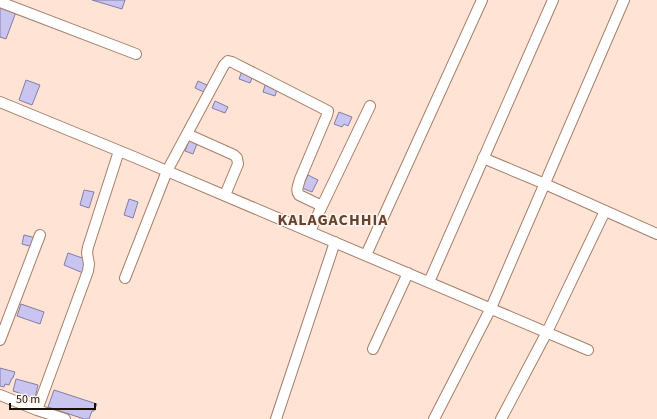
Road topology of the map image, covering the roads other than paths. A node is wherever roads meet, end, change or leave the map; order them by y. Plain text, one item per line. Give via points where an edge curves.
1 (482, 0) edge
2 (553, 0) edge
3 (624, 0) edge
4 (0, 2) edge
5 (136, 54) dead end
6 (0, 102) edge
7 (370, 106) dead end
8 (187, 134) junction
9 (119, 151) junction
10 (483, 158) junction
11 (167, 171) junction
12 (545, 184) junction
13 (226, 195) junction
14 (322, 206) junction
15 (605, 211) junction
16 (310, 231) junction
17 (657, 234) edge
18 (40, 235) dead end
19 (335, 242) junction
20 (366, 255) junction
21 (408, 273) junction
22 (125, 278) dead end
23 (429, 282) junction
24 (491, 308) junction
25 (547, 332) junction
26 (0, 340) edge
27 (373, 349) dead end
28 (588, 350) dead end
29 (0, 395) edge
30 (37, 410) junction
31 (65, 419) edge
32 (276, 419) edge
33 (434, 419) edge
34 (501, 419) edge

1 - 20 street
2 - 10 street
3 - 12 street
4 - 5 street
6 - 9 street
7 - 14 street
8 - 11 street
8 - 13 street via 237,158 238,164
8 - 14 street via 228,61 327,110 297,189 299,195
9 - 11 street
9 - 30 street via 88,247 88,271
10 - 12 street
10 - 23 street
11 - 13 street
11 - 22 street
12 - 15 street
12 - 24 street
13 - 16 street
14 - 16 street
15 - 17 street
15 - 25 street
16 - 19 street
18 - 26 street
19 - 20 street
19 - 32 street
20 - 21 street
21 - 23 street
21 - 27 street
23 - 24 street
24 - 25 street
24 - 33 street
25 - 28 street
25 - 34 street
29 - 30 street
30 - 31 street

